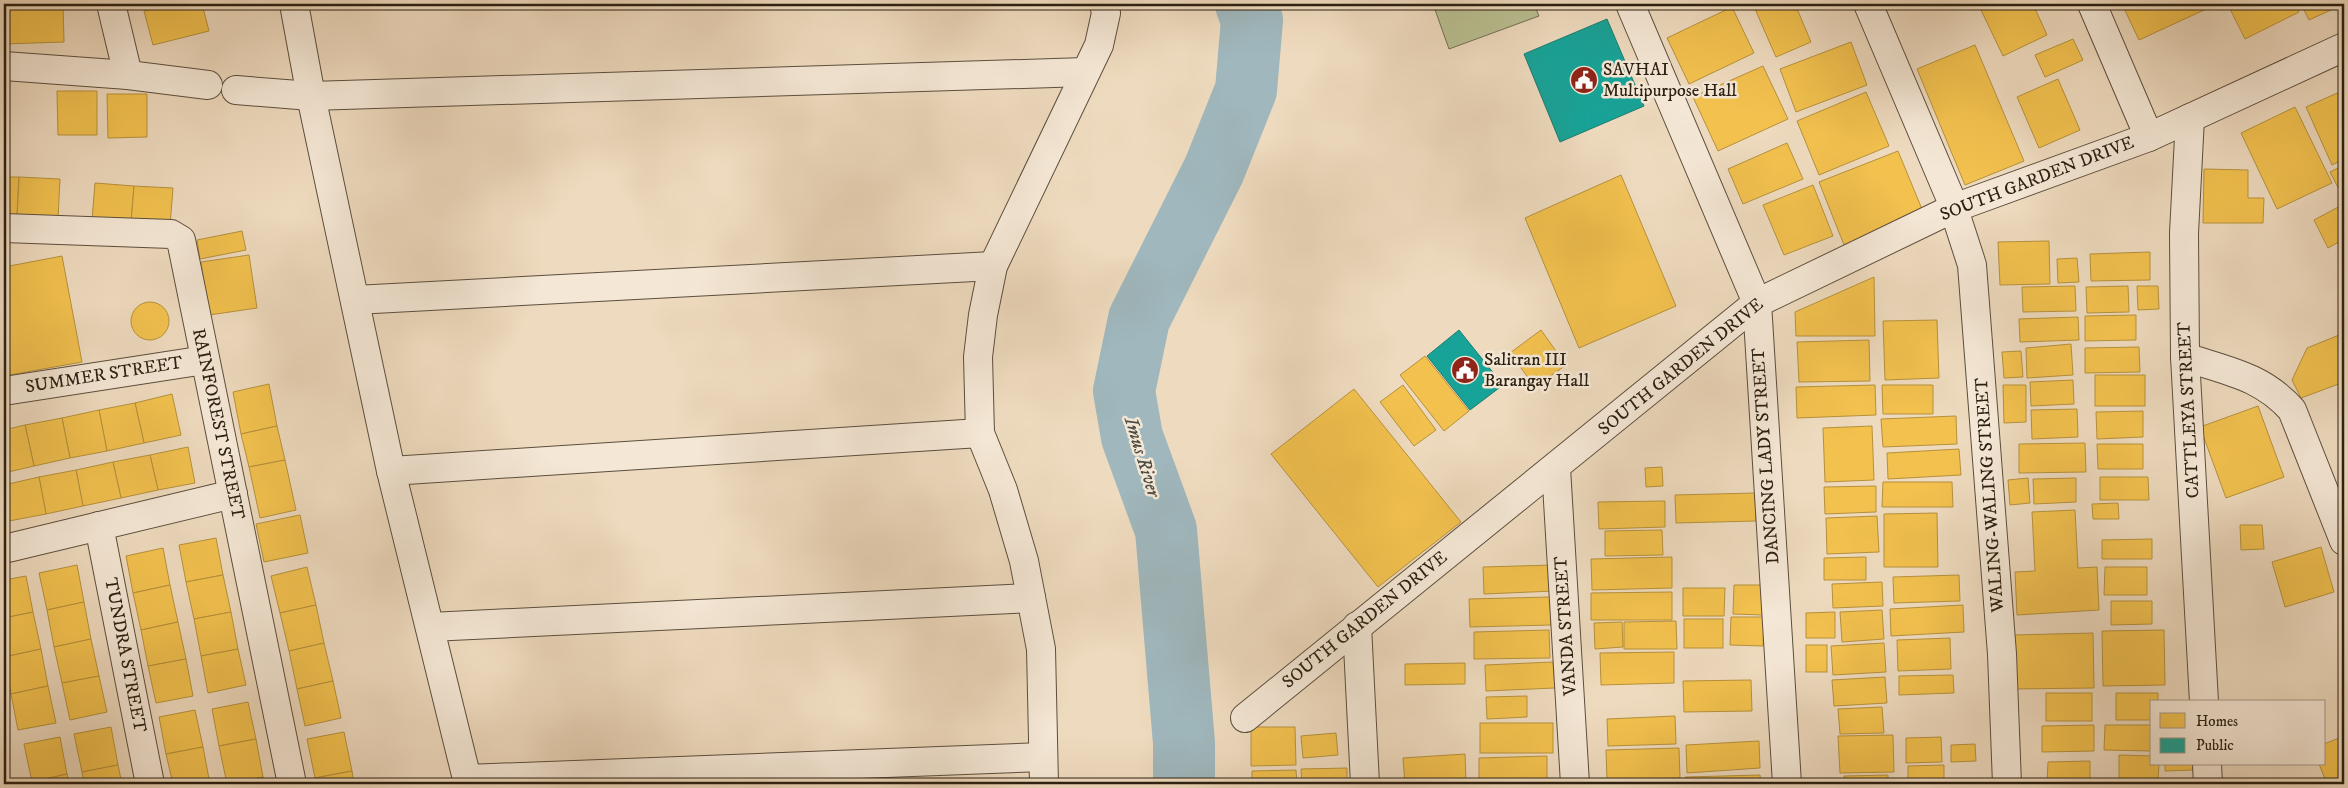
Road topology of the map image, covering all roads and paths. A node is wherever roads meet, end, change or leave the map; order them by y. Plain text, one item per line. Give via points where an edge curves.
1 (111, 4) edge
2 (294, 4) edge
3 (1104, 4) edge
4 (1630, 4) edge
5 (1868, 4) edge
6 (2092, 4) edge
7 (2344, 46) edge
8 (4, 66) edge
9 (1085, 72) junction
10 (128, 75) junction
11 (208, 85) dead end
12 (236, 90) dead end
13 (311, 96) junction
14 (2190, 118) junction
15 (2149, 137) junction
16 (1954, 208) junction
17 (4, 228) edge
18 (993, 266) junction
19 (355, 300) junction
20 (1757, 303) junction
21 (2185, 357) junction
22 (205, 360) junction
23 (4, 391) edge
24 (980, 433) junction
25 (1556, 468) junction
26 (391, 471) junction
27 (233, 494) junction
28 (99, 526) junction
29 (2344, 541) edge
30 (4, 549) edge
31 (1031, 598) junction
32 (1356, 626) junction
33 (430, 627) junction
34 (2204, 700) edge
35 (1245, 718) dead end
36 (1043, 757) junction
37 (2207, 766) edge
38 (150, 784) edge
39 (292, 784) edge
40 (1044, 784) edge
41 (1365, 784) edge
42 (1575, 784) edge
43 (1787, 784) edge
44 (2008, 784) edge
45 (2208, 784) edge

1 - 10 street
2 - 13 street
3 - 9 street via 1106,13 1099,44
4 - 20 street, DANCING LADY STREET
5 - 16 street, WALING-WALING STREET
6 - 15 street
7 - 14 street, SOUTH GARDEN DRIVE
8 - 10 street
9 - 13 street
9 - 18 street
10 - 11 street
12 - 13 street
13 - 19 street
14 - 15 street, SOUTH GARDEN DRIVE
14 - 21 street, CATTLEYA STREET via 2184,233
15 - 16 street, SOUTH GARDEN DRIVE
16 - 20 street, SOUTH GARDEN DRIVE
16 - 44 street, WALING-WALING STREET via 1972,265 2002,654
17 - 22 street, RAINFOREST STREET via 177,236 181,240
18 - 19 street
18 - 24 street via 978,356
19 - 26 street
20 - 25 street, SOUTH GARDEN DRIVE
20 - 43 street, DANCING LADY STREET
21 - 29 street via 2258,381 2292,410
21 - 34 street, CATTLEYA STREET
22 - 23 street, SUMMER STREET
22 - 27 street, RAINFOREST STREET
24 - 26 street
24 - 31 street via 1003,490 1024,561
25 - 32 street, SOUTH GARDEN DRIVE
25 - 42 street, VANDA STREET
26 - 33 street
27 - 28 street
27 - 39 street, RAINFOREST STREET
28 - 30 street
28 - 38 street, TUNDRA STREET
31 - 33 street
31 - 36 street via 1041,649
32 - 35 street, SOUTH GARDEN DRIVE
32 - 41 street
33 - 36 street via 467,779
36 - 40 street
37 - 45 street

